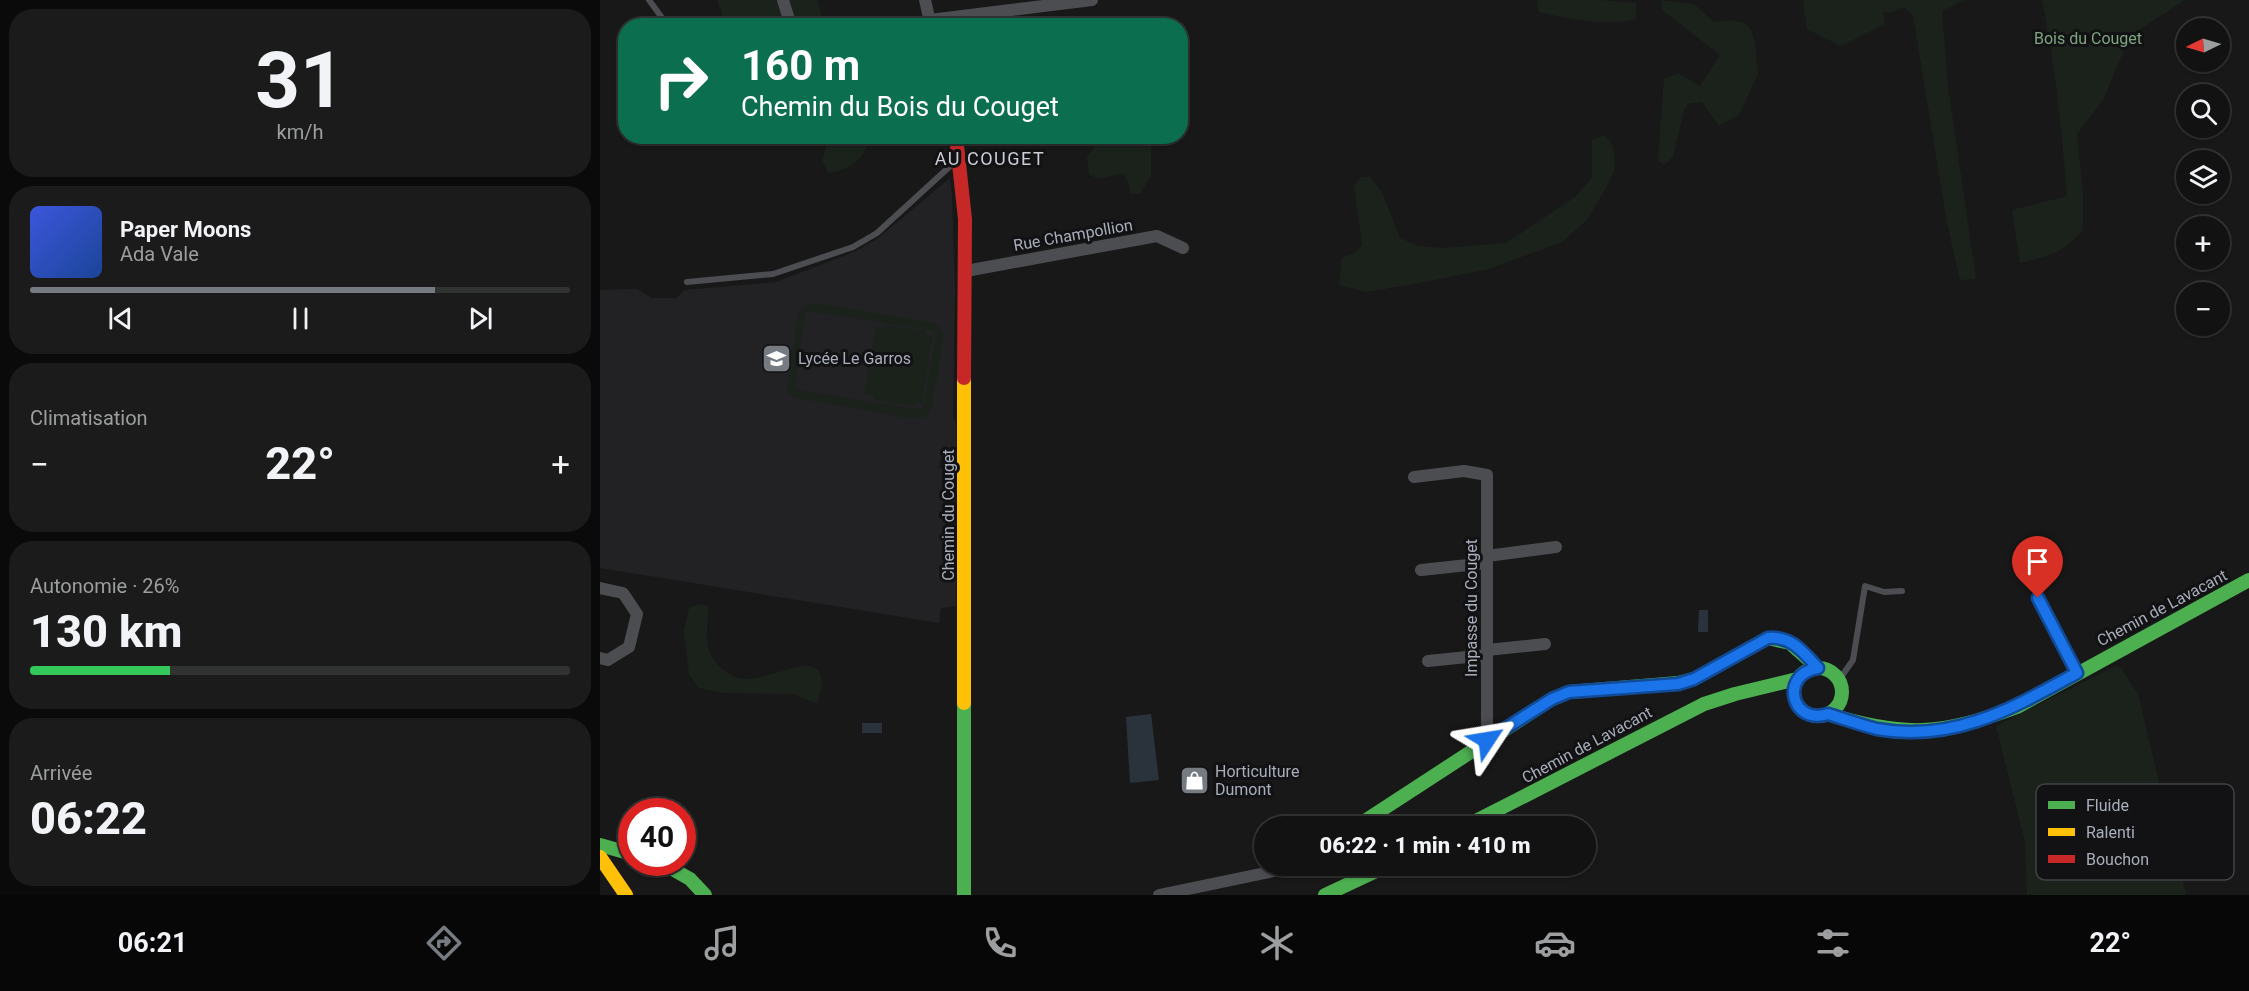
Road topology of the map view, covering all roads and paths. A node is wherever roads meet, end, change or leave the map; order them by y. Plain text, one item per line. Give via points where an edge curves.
1 (649, 0) edge
2 (783, 0) edge
3 (925, 0) edge
4 (1092, 0) edge
5 (1029, 4) edge
6 (662, 18) edge
7 (788, 18) edge
8 (930, 18) edge
9 (957, 18) edge
10 (958, 144) edge
11 (960, 157) junction
12 (1183, 248) dead end
13 (966, 271) junction
14 (687, 282) dead end
15 (1414, 477) dead end
16 (1556, 547) dead end
17 (1487, 560) junction
18 (1421, 570) dead end
19 (2249, 580) edge
20 (600, 588) edge
21 (1902, 591) dead end
22 (2038, 598) dead end
23 (1545, 644) dead end
24 (1487, 652) junction
25 (600, 658) edge
26 (1428, 661) dead end
27 (1818, 668) junction
28 (2077, 673) junction
29 (1797, 679) junction
30 (1839, 680) junction
31 (1760, 690) junction
32 (1842, 696) junction
33 (1796, 702) junction
34 (1828, 714) junction
35 (1854, 722) junction
36 (1487, 740) junction
37 (1372, 816) edge
38 (1486, 816) edge
39 (600, 844) edge
40 (618, 850) edge
41 (600, 857) edge
42 (1254, 875) edge
43 (685, 876) edge
44 (1370, 876) edge
45 (1347, 890) edge
46 (626, 895) edge
47 (705, 895) edge
48 (963, 895) edge
49 (1159, 895) edge
50 (1325, 895) edge

1 - 6 lane
2 - 7 street
3 - 8 street
4 - 5 street
5 - 9 street
10 - 11 street, Chemin du Couget
11 - 13 street, Chemin du Couget
11 - 14 lane via 877,233 853,247 773,274
12 - 13 street, Rue Champollion via 1157,236
13 - 48 street, Chemin du Couget
15 - 17 street, Impasse du Couget via 1464,471 1487,475
16 - 17 street
17 - 18 street
17 - 24 street, Impasse du Couget
19 - 28 street, Chemin de Lavacant
20 - 25 street via 623,593 637,614 629,647 608,660
21 - 30 lane via 1884,592 1865,586 1853,660
22 - 28 street
23 - 24 street
24 - 26 street
24 - 36 street, Impasse du Couget
27 - 29 street
27 - 30 street via 1826,669
27 - 36 street via 1790,641 1768,638 1678,684 1569,692
28 - 35 street, Chemin de Lavacant via 2017,707 1949,729 1888,730
29 - 31 street, Chemin de Lavacant
29 - 33 street via 1793,694
30 - 32 street
31 - 33 street, Chemin de Lavacant
31 - 38 street, Chemin de Lavacant via 1704,704
32 - 34 street via 1840,704
32 - 35 street
33 - 34 street via 1806,714
34 - 35 street, Chemin de Lavacant
36 - 37 street
39 - 40 street
41 - 46 street
42 - 49 street
43 - 47 street
44 - 45 street
45 - 50 street

